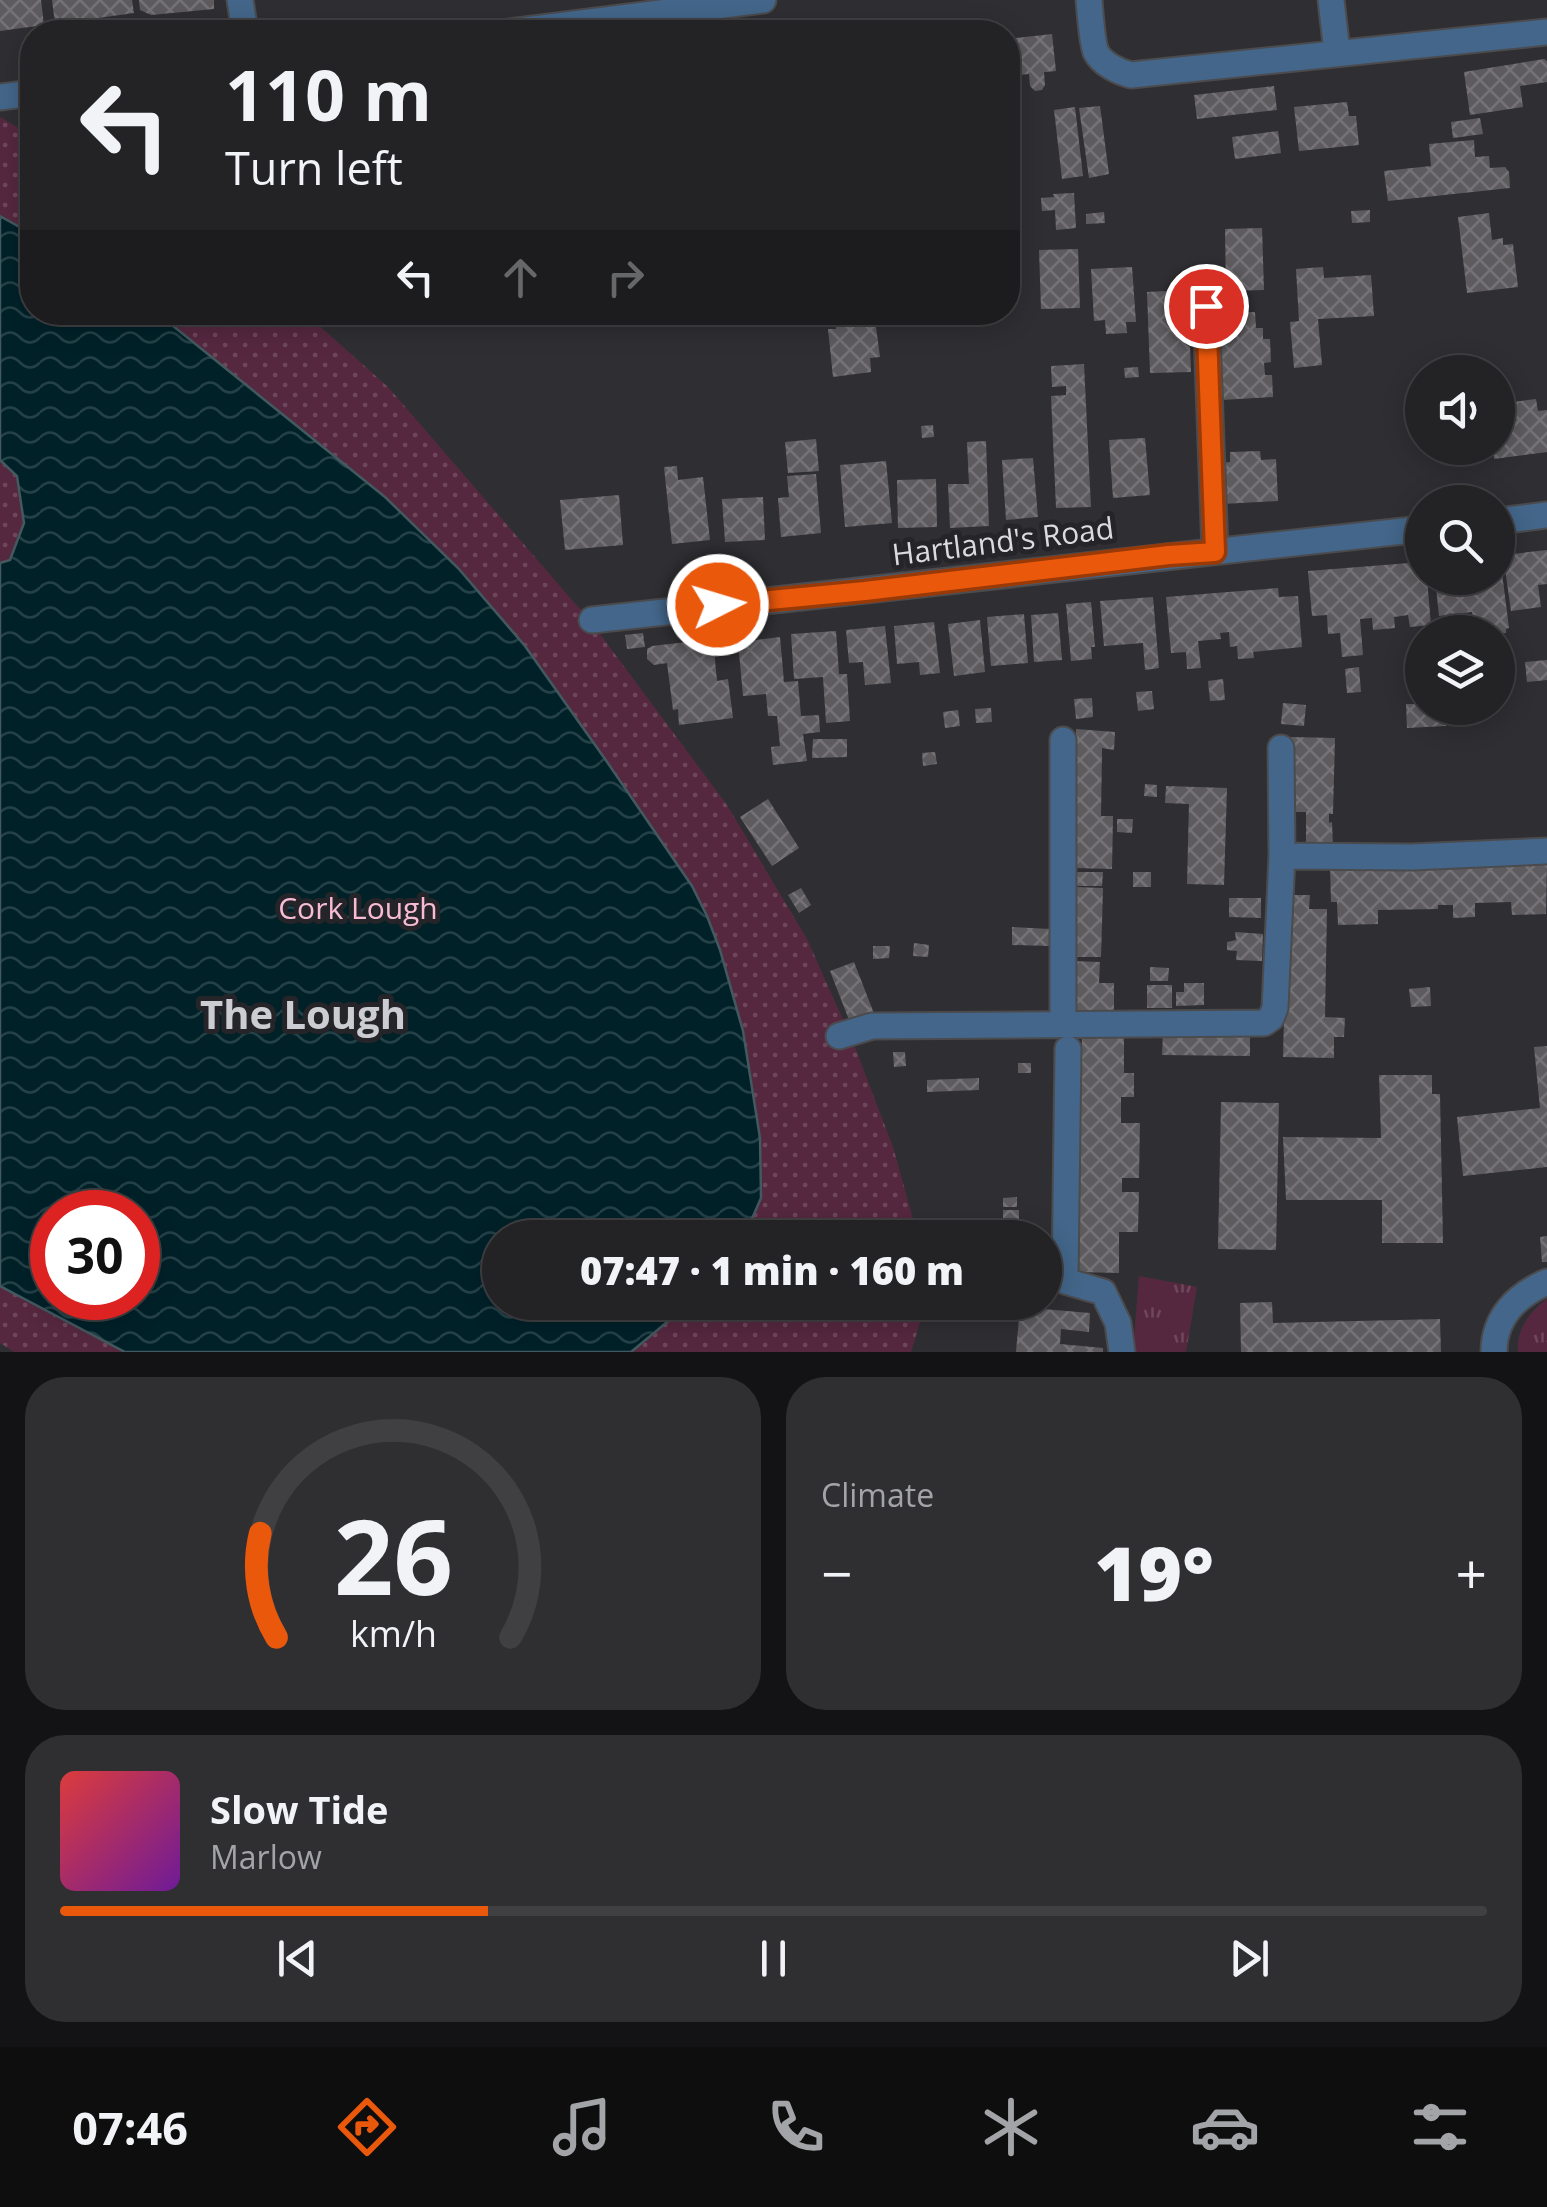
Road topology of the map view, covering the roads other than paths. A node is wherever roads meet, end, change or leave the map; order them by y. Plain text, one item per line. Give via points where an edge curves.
1 (763, 0) edge
2 (1089, 0) edge
3 (1331, 0) edge
4 (604, 20) edge
5 (1547, 32) edge
6 (1336, 52) junction
7 (1206, 306) dead end
8 (1547, 516) edge
9 (1515, 519) edge
10 (1405, 531) edge
11 (1215, 552) junction
12 (592, 620) dead end
13 (1063, 740) dead end
14 (1281, 748) dead end
15 (1547, 850) edge
16 (1282, 856) junction
17 (840, 1036) dead end
18 (1066, 1036) junction
19 (1058, 1220) edge
20 (1547, 1282) edge
21 (1062, 1283) edge
22 (1122, 1352) edge
23 (1494, 1352) edge

1 - 4 street
2 - 6 street via 1096,52 1131,75
3 - 6 street
5 - 6 street
7 - 11 street
8 - 9 street
10 - 11 street, Hartland's Road
11 - 12 street, Hartland's Road
13 - 18 street
14 - 16 street
15 - 16 street
16 - 18 street via 1271,1018
17 - 18 street via 872,1026
18 - 19 street
20 - 23 street via 1509,1308
21 - 22 street via 1104,1292

